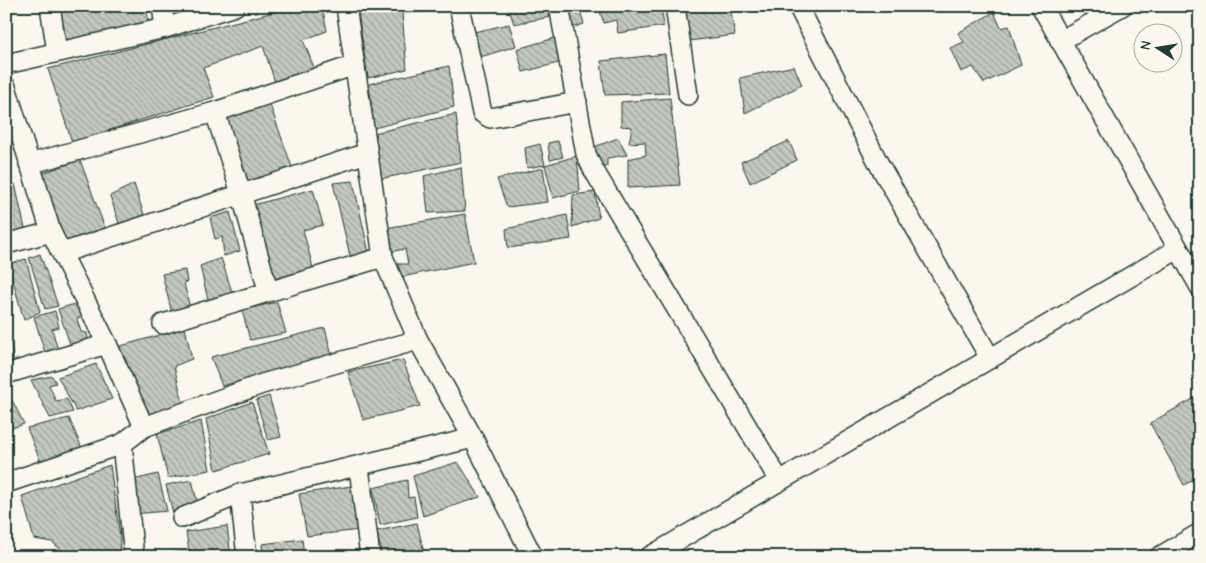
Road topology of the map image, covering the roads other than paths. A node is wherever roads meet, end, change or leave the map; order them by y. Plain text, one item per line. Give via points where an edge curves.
1 (50, 6) edge
2 (162, 6) edge
3 (235, 6) edge
4 (346, 6) edge
5 (459, 6) edge
6 (559, 6) edge
7 (675, 6) edge
8 (798, 6) edge
9 (1041, 6) edge
10 (1122, 6) edge
11 (165, 28) junction
12 (1060, 41) junction
13 (57, 52) junction
14 (6, 64) edge
15 (354, 66) junction
16 (6, 87) edge
17 (688, 95) dead end
18 (577, 102) junction
19 (215, 112) junction
20 (10, 113) edge
21 (368, 153) junction
22 (29, 164) junction
23 (241, 193) junction
24 (52, 232) junction
25 (6, 244) edge
26 (1178, 249) junction
27 (62, 253) junction
28 (383, 257) junction
29 (1200, 287) edge
30 (268, 290) junction
31 (163, 324) dead end
32 (418, 340) junction
33 (107, 344) junction
34 (990, 358) junction
35 (6, 374) edge
36 (144, 427) junction
37 (474, 438) junction
38 (122, 444) junction
39 (359, 467) junction
40 (779, 480) junction
41 (6, 483) edge
42 (240, 494) junction
43 (182, 518) dead end
44 (1200, 533) edge
45 (134, 557) edge
46 (247, 557) edge
47 (370, 557) edge
48 (533, 557) edge
49 (649, 557) edge
50 (1159, 557) edge

1 - 13 street
2 - 11 street
3 - 11 street
4 - 15 street
5 - 18 street via 482,113 490,118
6 - 18 street
7 - 17 street
8 - 34 street via 880,166
9 - 12 street
10 - 12 street
11 - 13 street
12 - 26 street
13 - 14 street
15 - 19 street
15 - 21 street
16 - 20 street
18 - 40 street via 586,154 593,169
19 - 22 street
19 - 23 street
20 - 22 street
21 - 23 street
21 - 28 street
22 - 24 street
23 - 27 street
23 - 30 street
24 - 25 street
24 - 27 street
26 - 29 street
26 - 34 street
27 - 33 street
28 - 30 street
28 - 32 street
30 - 31 street
32 - 36 street via 262,384
32 - 37 street
33 - 35 street
33 - 36 street
34 - 40 street
36 - 38 street
37 - 39 street
37 - 48 street
38 - 41 street
38 - 45 street
39 - 42 street
39 - 47 street
40 - 49 street
42 - 43 street
42 - 46 street
44 - 50 street

